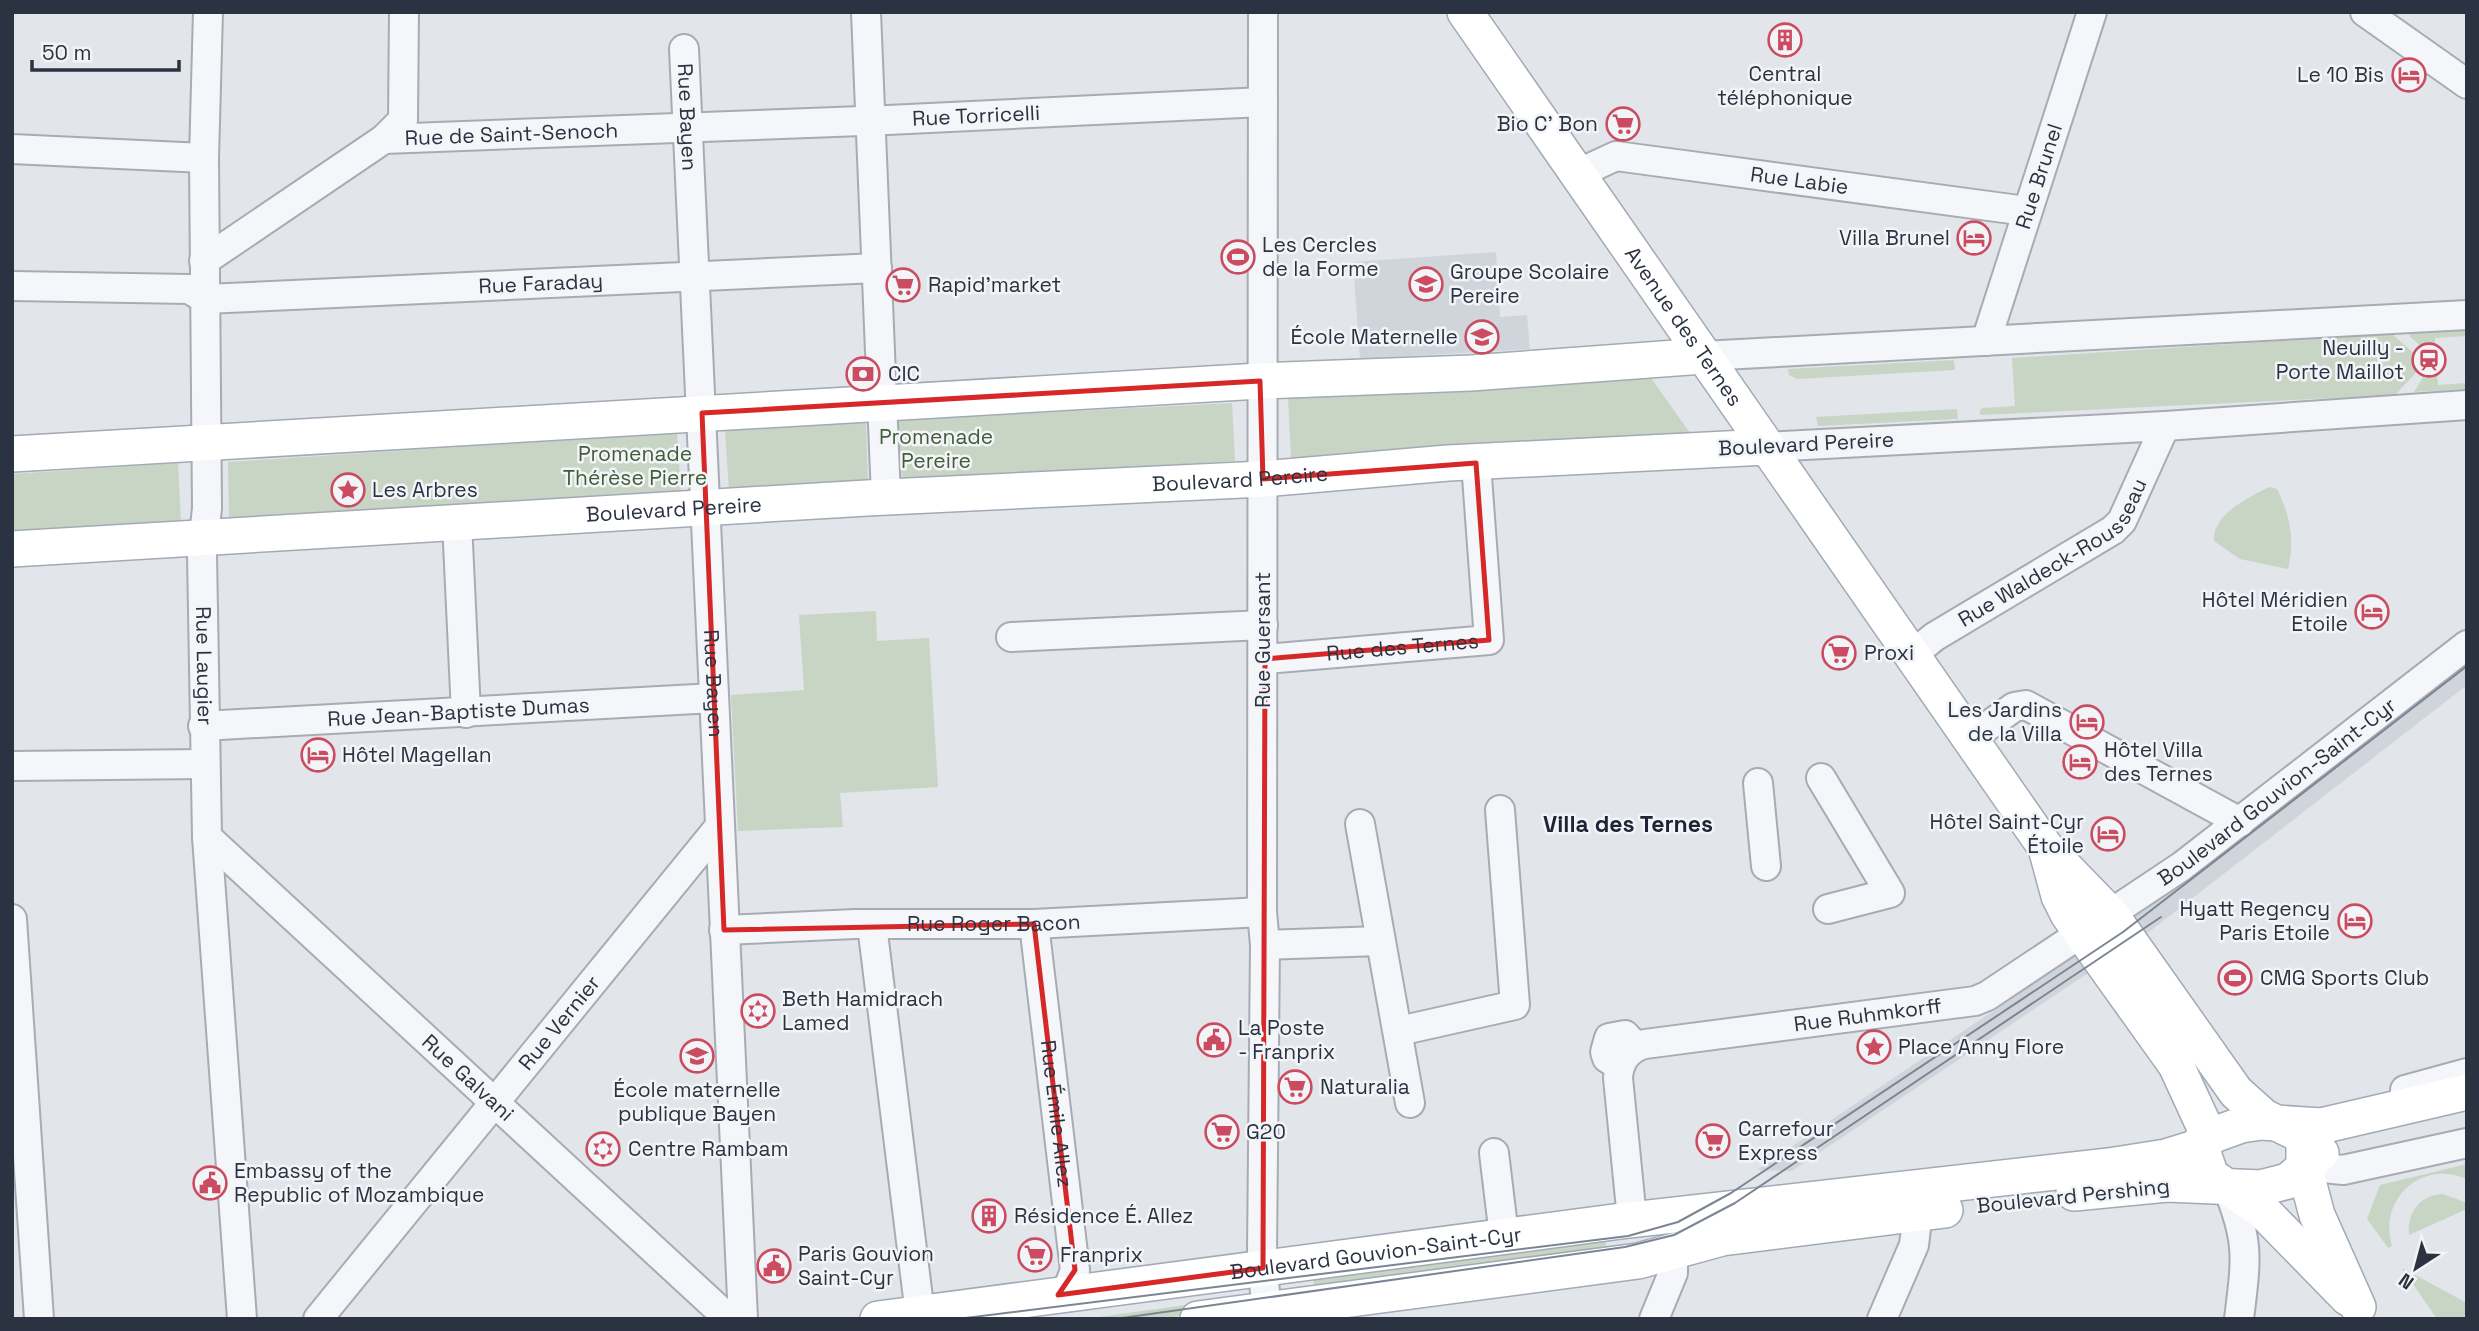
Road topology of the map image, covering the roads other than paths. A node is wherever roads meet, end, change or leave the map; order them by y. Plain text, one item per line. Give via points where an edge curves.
1 (208, 12) edge
2 (404, 12) edge
3 (866, 12) edge
4 (1263, 12) edge
5 (1465, 12) edge
6 (2092, 12) edge
7 (2365, 12) edge
8 (684, 48) dead end
9 (2467, 84) edge
10 (1263, 102) junction
11 (870, 120) junction
12 (688, 127) junction
13 (384, 139) junction
14 (12, 149) edge
15 (204, 158) junction
16 (1577, 174) junction
17 (2026, 211) junction
18 (204, 261) junction
19 (877, 268) junction
20 (695, 276) junction
21 (12, 286) edge
22 (205, 299) junction
23 (2467, 315) edge
24 (1986, 341) junction
25 (1703, 356) junction
26 (1260, 381) junction
27 (882, 403) junction
28 (2467, 405) edge
29 (702, 413) junction
30 (2165, 426) junction
31 (205, 442) junction
32 (1766, 447) junction
33 (12, 454) edge
34 (1476, 463) junction
35 (1263, 479) junction
36 (886, 498) junction
37 (705, 507) junction
38 (457, 522) junction
39 (205, 537) junction
40 (12, 549) edge
41 (1263, 625) junction
42 (1012, 637) dead end
43 (2467, 645) edge
44 (1912, 655) junction
45 (1265, 659) junction
46 (714, 698) junction
47 (466, 713) junction
48 (203, 726) junction
49 (1970, 739) junction
50 (205, 764) junction
51 (12, 766) edge
52 (1821, 778) dead end
53 (1758, 783) dead end
54 (1500, 810) dead end
55 (2240, 822) junction
56 (1360, 824) dead end
57 (720, 826) junction
58 (207, 837) junction
59 (2046, 848) junction
60 (1766, 866) dead end
61 (1828, 909) dead end
62 (1262, 912) junction
63 (12, 919) edge
64 (1034, 924) junction
65 (864, 925) junction
66 (2120, 927) junction
67 (732, 930) junction
68 (2082, 934) junction
69 (1380, 941) junction
70 (1265, 945) junction
71 (1399, 1031) junction
72 (2467, 1073) edge
73 (2467, 1092) edge
74 (496, 1102) junction
75 (1410, 1103) dead end
76 (2467, 1112) edge
77 (2278, 1123) junction
78 (2206, 1142) junction
79 (2467, 1143) edge
80 (1494, 1153) dead end
81 (2304, 1166) junction
82 (2228, 1189) junction
83 (1919, 1201) junction
84 (1875, 1206) junction
85 (1632, 1219) junction
86 (1504, 1236) junction
87 (1674, 1252) junction
88 (1263, 1268) junction
89 (1058, 1295) junction
90 (933, 1312) junction
91 (2362, 1313) edge
92 (1266, 1314) edge
93 (39, 1319) edge
94 (242, 1319) edge
95 (318, 1319) edge
96 (729, 1319) edge
97 (743, 1319) edge
98 (878, 1319) edge
99 (1198, 1319) edge
100 (1654, 1319) edge
101 (1882, 1319) edge
102 (2239, 1319) edge

1 - 15 street, Rue Laugier
2 - 13 street via 403,120
3 - 11 street
4 - 10 street, Rue Guersant
5 - 16 main road, Avenue des Ternes
6 - 17 street, Rue Brunel
7 - 9 street
8 - 12 street, Rue Bayen
10 - 11 street, Rue Torricelli
10 - 26 street, Rue Guersant
11 - 12 street, Rue Torricelli
11 - 19 street
12 - 13 street, Rue de Saint-Senoch
12 - 20 street, Rue Bayen
13 - 18 street, Rue de Saint-Senoch
14 - 15 street
15 - 18 street, Rue Laugier
16 - 17 street, Rue Labie via 1616,156
16 - 25 main road, Avenue des Ternes
17 - 24 street, Rue Brunel
18 - 22 street, Rue Laugier
19 - 20 street, Rue Faraday
19 - 27 street
20 - 22 street, Rue Faraday
20 - 29 street, Rue Bayen
21 - 22 street via 189,289
22 - 31 street, Rue Laugier
23 - 24 street
24 - 25 street
25 - 26 main road via 1471,373
25 - 32 main road, Avenue des Ternes
26 - 27 main road
26 - 35 street, Rue Guersant
27 - 29 main road
27 - 36 street
28 - 30 street, Boulevard Pereire
29 - 31 main road
29 - 37 street, Rue Bayen
30 - 32 street, Boulevard Pereire
30 - 44 street, Rue Waldeck-Rousseau via 2122,521 2113,530 1934,637
31 - 33 main road
31 - 39 street, Rue Laugier
32 - 34 main road, Boulevard Pereire
32 - 44 main road, Avenue des Ternes
34 - 35 main road, Boulevard Pereire
34 - 45 street, Rue des Ternes via 1489,640
35 - 36 main road, Boulevard Pereire
35 - 41 street, Rue Guersant
36 - 37 main road, Boulevard Pereire
37 - 38 main road, Boulevard Pereire
37 - 46 street, Rue Bayen
38 - 39 main road, Boulevard Pereire
38 - 47 street
39 - 40 main road, Boulevard Pereire
39 - 48 street, Rue Laugier
41 - 42 street
41 - 45 street, Rue Guersant
43 - 55 street, Boulevard Gouvion-Saint-Cyr
44 - 49 main road, Avenue des Ternes
45 - 62 street, Rue Guersant
46 - 47 street, Rue Jean-Baptiste Dumas
46 - 57 street, Rue Bayen
47 - 48 street, Rue Jean-Baptiste Dumas
48 - 50 street, Rue Laugier
49 - 55 street via 2014,707 2026,705
49 - 59 main road, Avenue des Ternes
50 - 51 street
50 - 58 street, Rue Laugier
52 - 61 street via 1890,893
53 - 60 street
54 - 71 street via 1515,1005
55 - 66 street, Boulevard Gouvion-Saint-Cyr
56 - 69 street
57 - 67 street, Rue Bayen
57 - 74 street, Rue Vernier
58 - 74 street, Rue Galvani
58 - 94 street, Rue Laugier
59 - 66 main road, Avenue des Ternes
59 - 68 main road, Avenue des Ternes via 2059,896
62 - 64 street, Rue Roger Bacon
62 - 70 street, Rue Guersant
63 - 93 street
64 - 65 street, Rue Roger Bacon
64 - 89 street, Rue Émile Allez via 1075,1270 1068,1288
65 - 67 street, Rue Roger Bacon
65 - 90 street via 918,1298
66 - 68 street, Boulevard Gouvion-Saint-Cyr
66 - 77 main road, Avenue des Ternes via 2236,1092
67 - 97 street, Rue Bayen
68 - 78 main road, Avenue des Ternes via 2176,1065 2205,1128
68 - 85 street, Rue Ruhmkorff via 1981,999 1628,1056 1618,1078
69 - 70 street
69 - 71 street
70 - 88 street, Rue Guersant
71 - 75 street
72 - 77 street, Boulevard Pershing
73 - 77 main road, Boulevard Pershing via 2321,1126
74 - 95 street, Rue Vernier
74 - 96 street, Rue Galvani
76 - 81 main road, Boulevard Pershing via 2338,1143
77 - 78 main road, Boulevard Pershing via 2241,1125
77 - 81 main road via 2299,1134 2306,1154
78 - 82 main road via 2204,1164
78 - 83 main road, Boulevard Pershing via 2166,1157
79 - 81 street via 2343,1170
80 - 86 street
81 - 82 main road, Boulevard Pershing via 2288,1181
81 - 91 main road via 2317,1215
82 - 83 main road, Boulevard Pershing via 2167,1184
82 - 91 main road via 2263,1211
82 - 102 street via 2243,1227 2246,1250
83 - 84 main road, Boulevard Pershing
83 - 101 street via 1907,1264
84 - 85 main road, Boulevard Gouvion-Saint-Cyr
84 - 87 main road, Boulevard Gouvion-Saint-Cyr
85 - 86 main road, Boulevard Gouvion-Saint-Cyr
86 - 88 main road, Boulevard Gouvion-Saint-Cyr
87 - 92 main road, Boulevard Gouvion-Saint-Cyr
87 - 100 street via 1673,1273
88 - 89 main road, Boulevard Gouvion-Saint-Cyr
88 - 92 street, Rue Guersant
89 - 90 main road, Boulevard Gouvion-Saint-Cyr
90 - 98 main road, Boulevard Gouvion-Saint-Cyr
92 - 99 main road, Boulevard Gouvion-Saint-Cyr

